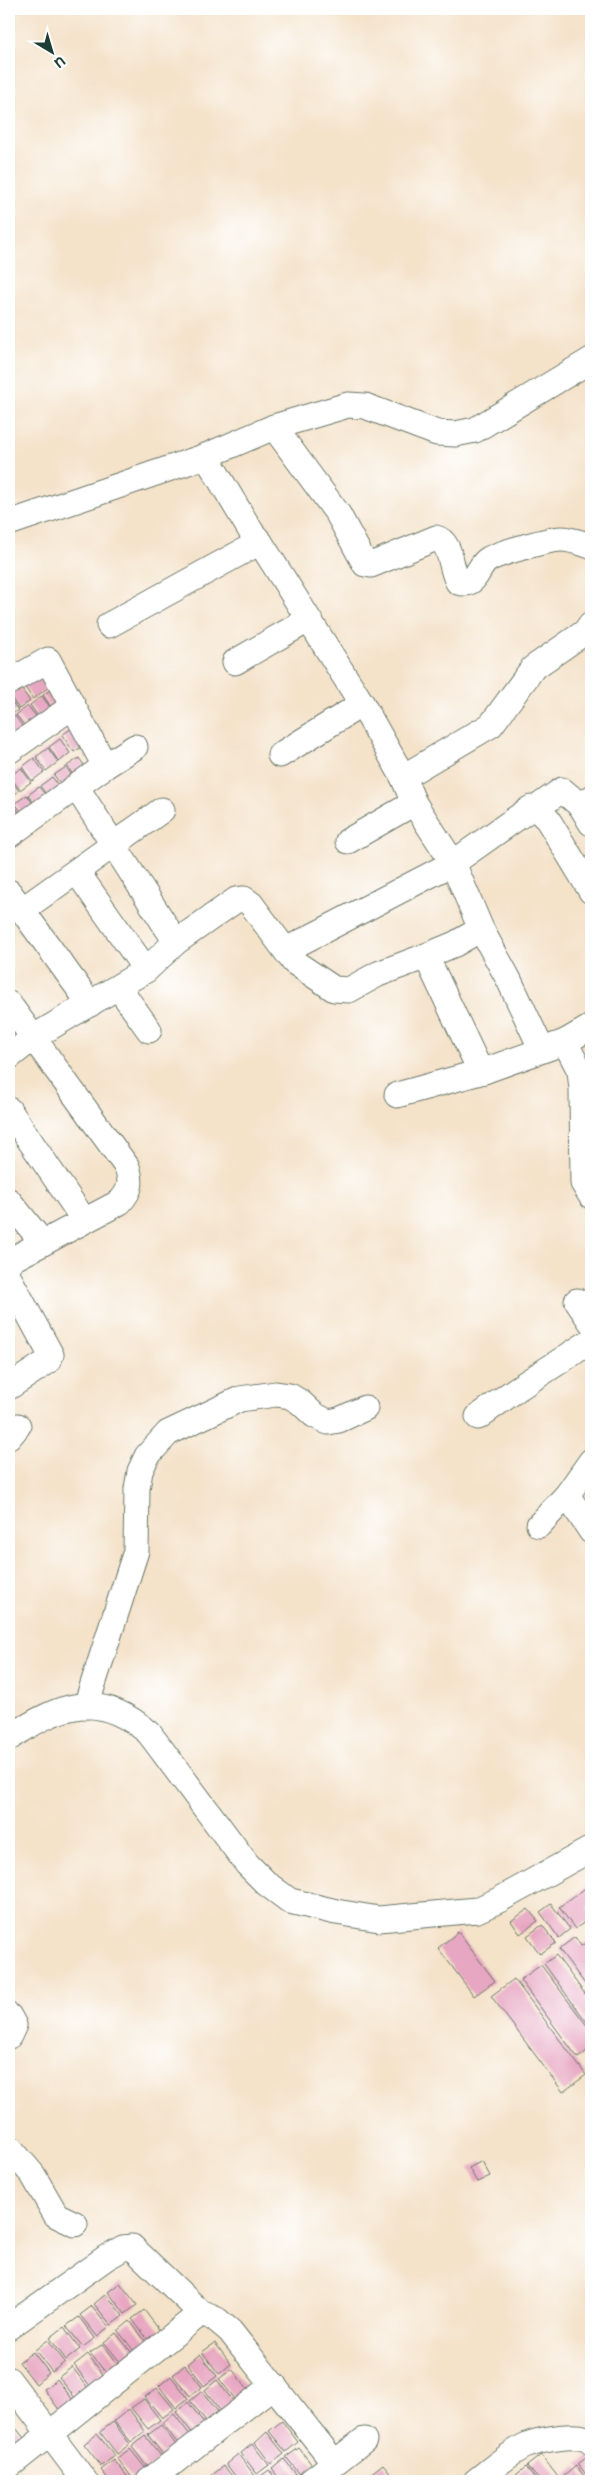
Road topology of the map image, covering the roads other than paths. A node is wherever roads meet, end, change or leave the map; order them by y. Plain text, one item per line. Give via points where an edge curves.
1 (591, 360) edge
2 (274, 428) junction
3 (206, 456) junction
4 (9, 523) edge
5 (260, 542) junction
6 (591, 546) edge
7 (308, 620) junction
8 (591, 624) edge
9 (110, 625) dead end
10 (235, 662) dead end
11 (9, 682) edge
12 (362, 704) junction
13 (73, 706) junction
14 (135, 747) dead end
15 (9, 751) edge
16 (280, 755) dead end
17 (105, 766) junction
18 (402, 777) junction
19 (76, 788) junction
20 (414, 803) junction
21 (535, 809) junction
22 (588, 809) edge
23 (162, 810) dead end
24 (9, 835) edge
25 (348, 841) dead end
26 (113, 845) junction
27 (453, 863) junction
28 (77, 872) junction
29 (591, 891) edge
30 (15, 901) edge
31 (481, 929) junction
32 (176, 942) junction
33 (286, 950) junction
34 (426, 956) junction
35 (146, 970) junction
36 (119, 988) junction
37 (9, 1004) edge
38 (90, 1004) junction
39 (591, 1027) edge
40 (149, 1030) dead end
41 (34, 1037) junction
42 (554, 1046) junction
43 (9, 1057) edge
44 (484, 1071) junction
45 (397, 1095) dead end
46 (12, 1121) edge
47 (589, 1186) edge
48 (9, 1201) edge
49 (84, 1220) junction
50 (43, 1243) junction
51 (9, 1261) edge
52 (9, 1278) edge
53 (577, 1301) dead end
54 (591, 1322) edge
55 (591, 1341) edge
56 (9, 1387) edge
57 (365, 1408) dead end
58 (478, 1417) dead end
59 (591, 1461) edge
60 (567, 1495) junction
61 (539, 1525) dead end
62 (591, 1531) edge
63 (86, 1706) junction
64 (9, 1738) edge
65 (591, 1849) edge
66 (9, 2016) edge
67 (9, 2036) edge
68 (9, 2147) edge
69 (75, 2224) dead end
70 (201, 2313) junction
71 (9, 2327) edge
72 (9, 2380) edge
73 (274, 2384) junction
74 (50, 2435) junction
75 (364, 2440) dead end
76 (591, 2442) edge
77 (334, 2462) junction
78 (9, 2466) edge
79 (86, 2481) edge
80 (149, 2481) edge
81 (311, 2481) edge
82 (476, 2481) edge

1 - 2 street via 474,430 437,433 364,406 348,405
2 - 3 street
2 - 6 street via 338,514 365,564 371,566 436,538 446,544 453,574 458,582 464,584 472,581 489,559 545,542 562,539
3 - 4 street
3 - 5 street
5 - 7 street
5 - 9 street
7 - 10 street
7 - 12 street
8 - 18 street via 585,632 533,668 491,725
11 - 13 street via 48,660
12 - 16 street
12 - 18 street
13 - 15 street
13 - 17 street
14 - 17 street
17 - 19 street
18 - 20 street
19 - 24 street
19 - 26 street
20 - 25 street
20 - 27 street
21 - 22 street via 562,790
21 - 27 street via 531,808
21 - 29 street via 548,820
23 - 26 street
26 - 28 street
26 - 32 street
27 - 31 street
27 - 33 street
28 - 30 street
28 - 35 street
30 - 38 street
31 - 34 street
31 - 42 street via 509,980
32 - 33 street via 244,898
32 - 35 street
33 - 34 street via 294,962 325,985 339,991 349,990 378,974
34 - 44 street via 476,1062
35 - 36 street
36 - 38 street
36 - 40 street
37 - 41 street
38 - 41 street
39 - 42 street
41 - 43 street
41 - 49 street via 126,1167 130,1179 129,1191 120,1202
42 - 44 street
42 - 47 street via 580,1070
44 - 45 street
46 - 49 street
48 - 50 street
49 - 50 street
50 - 51 street
52 - 56 street via 51,1355 47,1362
53 - 54 street
55 - 58 street
57 - 63 street via 328,1422 290,1396 276,1394 240,1399 168,1433 147,1456 140,1471 136,1551
59 - 60 street
60 - 61 street
60 - 62 street
63 - 64 street via 65,1708 38,1719
63 - 65 street via 108,1708 130,1718 149,1733 247,1864 290,1900 378,1919 477,1910
66 - 67 street via 14,2025
68 - 69 street via 33,2175 56,2215
70 - 71 street via 144,2257 127,2246 83,2273
70 - 73 street via 230,2331
70 - 74 street
72 - 74 street
73 - 77 street
73 - 80 street
74 - 78 street
74 - 79 street
75 - 77 street
76 - 82 street via 583,2436 527,2445
77 - 81 street

